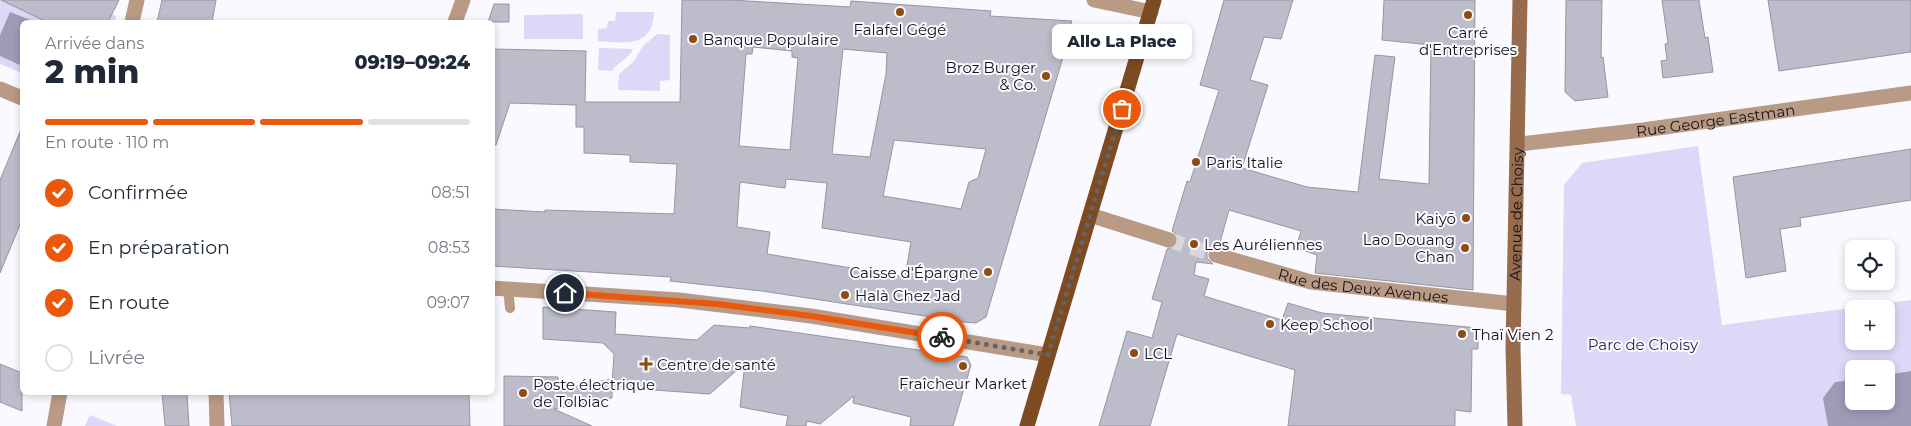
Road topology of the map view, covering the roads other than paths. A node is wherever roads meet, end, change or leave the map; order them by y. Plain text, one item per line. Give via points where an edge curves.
1 (136, 0) edge
2 (463, 0) edge
3 (1094, 0) edge
4 (1520, 0) edge
5 (1152, 6) edge
6 (132, 20) edge
7 (456, 20) edge
8 (0, 89) edge
9 (1911, 93) edge
10 (20, 97) edge
11 (1518, 144) junction
12 (1090, 215) junction
13 (1169, 240) tunnel mouth
14 (1216, 254) tunnel mouth
15 (495, 288) edge
16 (508, 289) junction
17 (1514, 304) junction
18 (510, 308) dead end
19 (1048, 355) junction
20 (59, 395) edge
21 (216, 395) edge
22 (54, 426) edge
23 (217, 426) edge
24 (1027, 426) edge
25 (1515, 426) edge

1 - 6 street
2 - 7 street
3 - 5 street
4 - 11 main road, Avenue de Choisy
5 - 12 main road
8 - 10 street
9 - 11 street, Rue George Eastman
11 - 17 main road, Avenue de Choisy
12 - 13 street
12 - 19 main road
14 - 17 street, Rue des Deux Avenues via 1311,282
15 - 16 street
16 - 18 lane
16 - 19 street via 679,300 811,316
17 - 25 main road, Avenue de Choisy
19 - 24 main road
20 - 22 street
21 - 23 street

